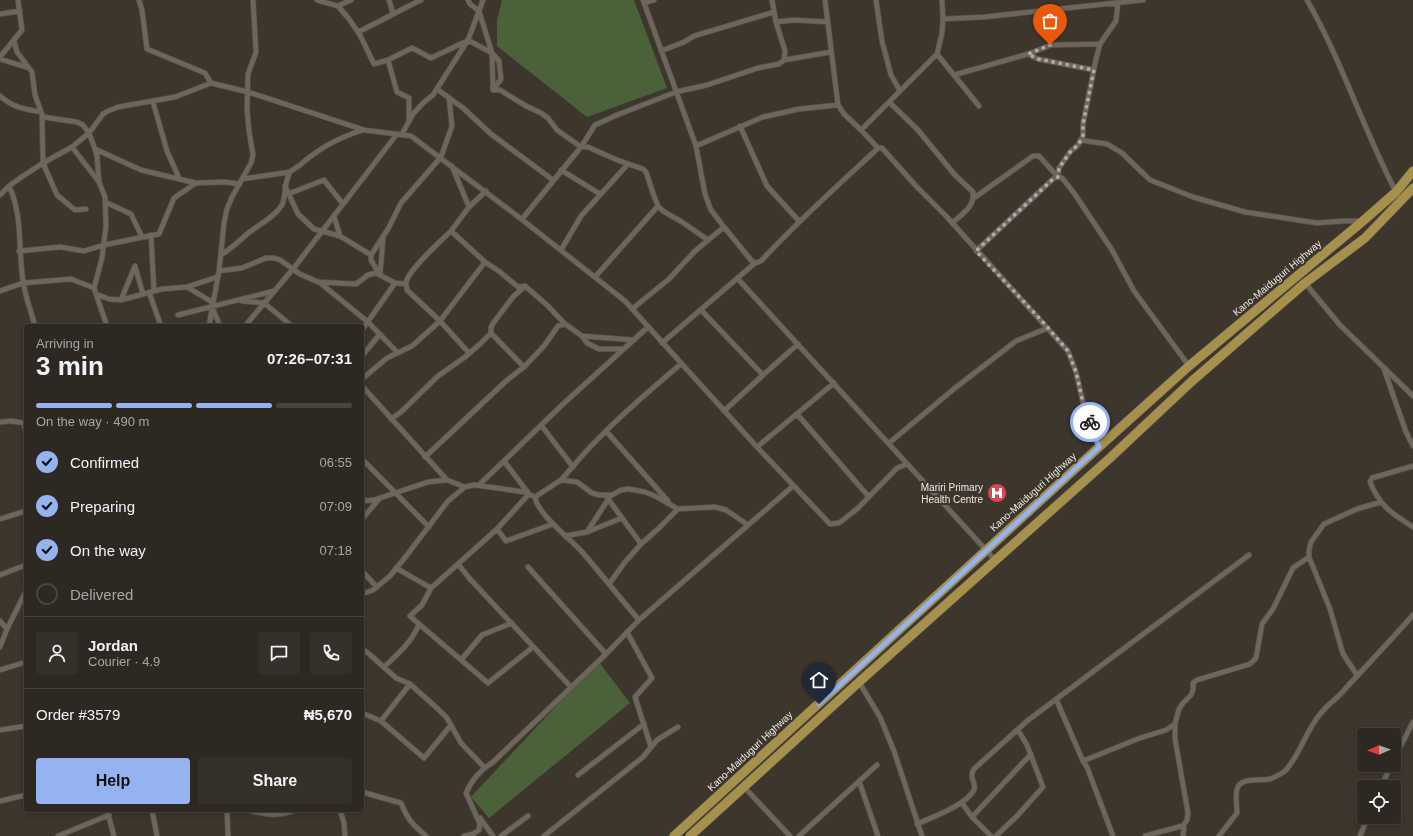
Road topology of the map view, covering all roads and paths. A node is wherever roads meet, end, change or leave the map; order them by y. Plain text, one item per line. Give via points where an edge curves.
1 (18, 0) edge
2 (139, 0) edge
3 (253, 0) edge
4 (317, 0) edge
5 (351, 0) edge
6 (389, 0) edge
7 (421, 0) edge
8 (468, 0) edge
9 (483, 0) edge
10 (654, 0) edge
11 (772, 0) edge
12 (825, 0) edge
13 (876, 0) edge
14 (942, 0) edge
15 (1142, 0) edge
16 (1307, 0) edge
17 (643, 1) edge
18 (1115, 2) edge
19 (338, 6) junction
20 (20, 11) junction
21 (479, 11) junction
22 (774, 12) junction
23 (393, 13) junction
24 (0, 14) edge
25 (943, 19) junction
26 (776, 22) junction
27 (828, 22) junction
28 (358, 32) junction
29 (468, 40) junction
30 (14, 41) junction
31 (1100, 44) junction
32 (661, 51) junction
33 (831, 52) junction
34 (492, 53) junction
35 (937, 54) junction
36 (1028, 54) junction
37 (0, 58) edge
38 (388, 60) junction
39 (784, 60) junction
40 (29, 68) junction
41 (1094, 70) junction
42 (954, 75) junction
43 (211, 83) junction
44 (437, 89) junction
45 (493, 90) junction
46 (900, 91) junction
47 (248, 92) junction
48 (676, 92) junction
49 (0, 96) edge
50 (449, 98) junction
51 (153, 102) junction
52 (889, 102) junction
53 (838, 106) junction
54 (978, 106) dead end
55 (42, 115) junction
56 (409, 121) junction
57 (740, 126) junction
58 (364, 130) junction
59 (861, 130) junction
60 (89, 133) junction
61 (399, 134) junction
62 (1080, 140) junction
63 (581, 146) junction
64 (696, 146) junction
65 (72, 147) junction
66 (878, 148) junction
67 (95, 149) junction
68 (441, 158) junction
69 (43, 163) junction
70 (451, 164) junction
71 (628, 164) junction
72 (561, 170) junction
73 (1413, 171) edge
74 (290, 172) junction
75 (1058, 177) junction
76 (179, 178) junction
77 (553, 180) junction
78 (241, 181) junction
79 (98, 182) junction
80 (196, 183) junction
81 (9, 186) junction
82 (285, 186) junction
83 (1413, 188) edge
84 (486, 191) junction
85 (1396, 192) junction
86 (288, 194) junction
87 (600, 194) junction
88 (0, 195) edge
89 (974, 198) junction
90 (105, 202) junction
91 (343, 204) junction
92 (658, 206) junction
93 (469, 207) junction
94 (86, 209) dead end
95 (334, 216) junction
96 (522, 219) junction
97 (799, 221) junction
98 (1363, 221) junction
99 (952, 223) junction
100 (724, 227) junction
101 (322, 230) junction
102 (451, 231) junction
103 (151, 235) junction
104 (340, 236) junction
105 (142, 237) junction
106 (383, 238) junction
107 (708, 240) junction
108 (104, 246) junction
109 (19, 250) junction
110 (561, 250) junction
111 (976, 251) junction
112 (221, 255) junction
113 (371, 255) junction
114 (485, 262) junction
115 (755, 263) junction
116 (293, 269) junction
117 (218, 271) junction
118 (380, 275) junction
119 (217, 277) junction
120 (595, 277) junction
121 (738, 278) junction
122 (318, 282) junction
123 (23, 283) junction
124 (396, 283) junction
125 (1305, 283) junction
126 (406, 284) junction
127 (524, 286) junction
128 (187, 287) junction
129 (94, 288) junction
130 (0, 291) edge
131 (154, 291) junction
132 (275, 291) junction
133 (149, 292) junction
134 (96, 294) junction
135 (143, 294) junction
136 (121, 300) junction
137 (238, 300) junction
138 (212, 302) junction
139 (264, 304) junction
140 (212, 307) junction
141 (632, 309) junction
142 (701, 310) junction
143 (178, 315) dead end
144 (440, 321) junction
145 (368, 322) junction
146 (34, 324) edge
147 (105, 324) edge
148 (160, 324) edge
149 (209, 324) edge
150 (219, 324) edge
151 (248, 324) edge
152 (289, 324) edge
153 (565, 324) junction
154 (364, 327) edge
155 (648, 327) junction
156 (1048, 328) junction
157 (490, 333) junction
158 (380, 334) junction
159 (582, 336) junction
160 (634, 340) junction
161 (662, 343) junction
162 (798, 344) junction
163 (624, 349) junction
164 (398, 352) junction
165 (469, 353) junction
166 (364, 354) edge
167 (681, 364) junction
168 (1189, 366) junction
169 (524, 367) junction
170 (1383, 367) junction
171 (763, 375) junction
172 (364, 377) edge
173 (834, 383) junction
174 (364, 388) edge
175 (1413, 396) edge
176 (724, 411) junction
177 (797, 414) junction
178 (391, 419) junction
179 (0, 422) edge
180 (24, 423) edge
181 (541, 425) junction
182 (606, 431) junction
183 (889, 443) junction
184 (1413, 446) edge
185 (757, 447) junction
186 (1099, 447) junction
187 (425, 457) junction
188 (364, 461) edge
189 (504, 461) junction
190 (907, 464) junction
191 (1413, 466) edge
192 (573, 467) junction
193 (447, 480) junction
194 (561, 480) junction
195 (479, 485) junction
196 (793, 486) junction
197 (465, 487) junction
198 (395, 492) junction
199 (529, 494) junction
200 (381, 497) junction
201 (869, 497) junction
202 (535, 498) junction
203 (607, 498) junction
204 (364, 501) edge
205 (1381, 502) junction
206 (672, 506) junction
207 (678, 509) junction
208 (24, 511) edge
209 (364, 517) edge
210 (622, 518) junction
211 (0, 519) edge
212 (553, 524) junction
213 (748, 525) junction
214 (429, 527) junction
215 (1413, 527) edge
216 (497, 529) junction
217 (587, 532) junction
218 (566, 536) junction
219 (641, 544) junction
220 (987, 550) junction
221 (1249, 555) dead end
222 (1309, 557) junction
223 (996, 561) junction
224 (458, 564) junction
225 (24, 567) edge
226 (528, 567) dead end
227 (396, 568) junction
228 (364, 574) edge
229 (0, 575) edge
230 (609, 584) junction
231 (377, 587) junction
232 (431, 588) junction
233 (364, 593) edge
234 (24, 595) edge
235 (1413, 615) edge
236 (638, 620) junction
237 (0, 621) edge
238 (512, 623) junction
239 (419, 624) junction
240 (7, 629) junction
241 (627, 632) junction
242 (0, 647) edge
243 (533, 647) junction
244 (364, 650) edge
245 (606, 654) junction
246 (461, 660) junction
247 (24, 663) edge
248 (384, 667) junction
249 (0, 670) edge
250 (1357, 675) junction
251 (859, 682) junction
252 (410, 684) junction
253 (571, 687) junction
254 (1056, 699) junction
255 (364, 714) edge
256 (381, 721) junction
257 (1413, 722) edge
258 (644, 724) junction
259 (1175, 724) junction
260 (451, 725) junction
261 (24, 726) edge
262 (678, 727) dead end
263 (0, 730) edge
264 (1018, 730) junction
265 (1401, 745) edge
266 (651, 747) junction
267 (1031, 754) junction
268 (1083, 760) junction
269 (877, 765) dead end
270 (484, 767) junction
271 (578, 775) dead end
272 (859, 781) junction
273 (744, 787) junction
274 (364, 792) edge
275 (24, 795) edge
276 (0, 801) edge
277 (962, 803) junction
278 (108, 812) edge
279 (152, 812) edge
280 (227, 812) edge
281 (255, 812) edge
282 (291, 812) edge
283 (341, 812) edge
284 (476, 813) junction
285 (109, 816) junction
286 (528, 816) dead end
287 (972, 816) junction
288 (917, 824) junction
289 (1365, 824) edge
290 (1183, 826) junction
291 (473, 835) edge
292 (58, 836) edge
293 (114, 836) edge
294 (157, 836) edge
295 (228, 836) edge
296 (345, 836) edge
297 (426, 836) edge
298 (464, 836) edge
299 (494, 836) edge
300 (501, 836) edge
301 (544, 836) edge
302 (674, 836) edge
303 (690, 836) edge
304 (790, 836) edge
305 (798, 836) edge
306 (878, 836) edge
307 (922, 836) edge
308 (991, 836) edge
309 (996, 836) edge
310 (1113, 836) edge
311 (1145, 836) edge
312 (1183, 836) edge
313 (1220, 836) edge
314 (1360, 836) edge

1 - 20 street
2 - 43 street via 147,49 205,73
3 - 47 street via 256,52 248,74
4 - 19 street
5 - 19 street
6 - 23 street
7 - 23 street
8 - 21 street
9 - 21 street
10 - 17 street
11 - 22 street
12 - 27 street
13 - 46 street via 882,41 891,75
14 - 25 street
15 - 18 street
16 - 85 street via 1319,21 1380,162
17 - 32 street
18 - 25 street via 984,17
18 - 31 street via 1116,21
19 - 28 street
20 - 24 street
20 - 30 street via 22,30
21 - 29 street
21 - 34 street
22 - 26 street
22 - 32 street via 694,36
23 - 28 street
25 - 35 street
26 - 27 street
26 - 39 street via 785,51
27 - 33 street
28 - 38 street via 374,64
29 - 34 street
29 - 38 street via 431,58 412,48
29 - 44 street
30 - 37 street
30 - 40 street via 17,52
31 - 36 street via 1050,45
31 - 41 street
32 - 48 street
33 - 39 street
33 - 53 street
34 - 45 street
34 - 45 street via 499,61 501,79
35 - 42 street
35 - 46 street
36 - 41 street via 1038,59
36 - 42 street
37 - 40 street
38 - 56 street via 397,92 409,98
39 - 48 street via 779,64
40 - 55 street
41 - 62 street via 1083,136
42 - 54 street
43 - 47 street
43 - 51 street via 175,97
44 - 50 street
44 - 56 street
45 - 63 street via 500,90 541,113 558,130
46 - 52 street
47 - 58 street
47 - 78 street via 249,131 253,155
48 - 63 street via 595,125
48 - 64 street
49 - 55 street via 19,108
50 - 68 street via 452,126
50 - 77 street via 491,134
51 - 60 street via 108,111
51 - 76 street via 167,151
52 - 59 street
52 - 89 street via 918,130 954,174 973,192
53 - 57 street via 799,109 763,117
53 - 59 street
55 - 60 street via 77,122
55 - 69 street
56 - 61 street
57 - 64 street
57 - 97 street via 767,186
58 - 61 street
58 - 74 street via 325,146
59 - 66 street
60 - 65 street
60 - 67 street
61 - 68 street via 412,136
61 - 91 street
62 - 75 street via 1059,168
62 - 98 street via 1107,144 1122,153 1150,180 1193,197 1245,212 1317,223
63 - 71 street
63 - 72 street
64 - 100 street via 705,194 711,210
65 - 69 street
65 - 79 street
66 - 97 street
66 - 99 street via 886,152
67 - 76 street via 141,170
67 - 79 street
68 - 70 street
68 - 106 street via 401,203
69 - 81 street
69 - 94 street via 57,195 75,210
70 - 84 street
70 - 93 street
71 - 87 street
71 - 92 street via 646,172
72 - 77 street
72 - 87 street
73 - 85 highway, Kano-Maiduguri Highway
74 - 78 street
74 - 82 street
75 - 89 street via 1039,156 1033,156
75 - 111 street
75 - 168 street via 1062,178 1074,193 1112,250 1134,292
76 - 80 street
77 - 96 street
78 - 80 street
78 - 112 street via 227,210
79 - 90 street
80 - 103 street via 174,198 159,234
81 - 88 street
81 - 109 street via 20,230
82 - 86 street
82 - 112 street via 282,204 273,215
83 - 125 highway via 1365,238
84 - 93 street
84 - 96 street
85 - 98 highway, Kano-Maiduguri Highway
86 - 91 street via 324,180
86 - 101 street via 298,214 314,230
87 - 110 street via 581,216
89 - 99 street via 970,206
90 - 105 street via 131,214
90 - 108 street
91 - 95 street
92 - 107 street
92 - 120 street
93 - 102 street
95 - 101 street
95 - 104 street
96 - 110 street
97 - 115 street via 760,261
98 - 168 highway, Kano-Maiduguri Highway
99 - 111 street
100 - 107 street
100 - 115 street
101 - 104 street
101 - 116 street
102 - 114 street
102 - 126 street via 416,268
103 - 105 street
103 - 131 street
104 - 113 street
105 - 108 street
106 - 113 street
106 - 118 street
107 - 141 street via 669,279
108 - 109 street via 84,251 60,247
108 - 129 street
109 - 123 street
110 - 120 street
111 - 156 street
112 - 117 street
113 - 118 street via 371,260
114 - 127 street via 518,287
114 - 144 street
115 - 121 street
116 - 117 street via 280,260 266,258 242,268
116 - 122 street
116 - 132 street
117 - 119 street
118 - 122 street via 373,273 356,284
118 - 124 street
119 - 128 street
119 - 138 street
120 - 141 street
121 - 142 street
121 - 162 street
122 - 145 street
123 - 129 street via 71,279
123 - 130 street
123 - 146 street
124 - 126 street
124 - 145 street
125 - 170 street via 1340,325
125 - 223 highway
126 - 144 street via 407,290
127 - 153 street
127 - 157 street via 494,322
128 - 131 street
128 - 138 street
129 - 134 street
131 - 133 street
132 - 137 street
132 - 139 street
133 - 135 street
133 - 148 street
134 - 136 street via 109,300
134 - 147 street
135 - 136 street
135 - 136 street via 135,266
137 - 139 street
137 - 140 street
138 - 140 street
139 - 151 street
139 - 152 street
140 - 143 street
140 - 149 street
140 - 150 street
141 - 155 street
142 - 161 street
142 - 171 street
144 - 164 street via 412,346
144 - 165 street
145 - 154 street
145 - 158 street
153 - 159 street
153 - 169 street via 558,326
155 - 160 street
155 - 161 street
156 - 183 street via 1016,341
156 - 186 street via 1068,351
157 - 165 street
157 - 169 street
158 - 164 street
158 - 166 street
159 - 160 street
159 - 163 street via 587,343 599,349
160 - 163 street
161 - 167 street
162 - 171 street
162 - 173 street
163 - 181 street
164 - 172 street
165 - 178 street via 438,376
167 - 176 street
167 - 182 street
168 - 186 highway, Kano-Maiduguri Highway
169 - 187 street
170 - 175 street
170 - 184 street
171 - 176 street
173 - 177 street
173 - 183 street
174 - 178 street
176 - 185 street
177 - 185 street
177 - 201 street
178 - 187 street
179 - 180 street
181 - 189 street
181 - 192 street
182 - 192 street
182 - 206 street
183 - 190 street
185 - 196 street
186 - 220 highway, Kano-Maiduguri Highway
187 - 193 street
188 - 198 street
189 - 195 street
189 - 199 street
190 - 201 street via 897,468
190 - 220 street
191 - 205 street via 1372,478 1370,482
192 - 194 street
193 - 197 street
193 - 198 street via 428,482
194 - 202 street
194 - 203 street via 577,482 592,493
195 - 197 street
195 - 199 street
196 - 201 street via 830,524 839,524
196 - 213 street
197 - 214 street via 448,501
198 - 200 street
198 - 214 street
199 - 202 street
199 - 216 street
200 - 204 street
200 - 209 street
202 - 212 street via 536,503
203 - 206 street via 621,490 629,489 645,492
203 - 210 street
203 - 217 street
205 - 215 street via 1392,514
205 - 222 street via 1357,509 1324,524 1311,542
206 - 207 street
207 - 213 street via 715,507 726,510
207 - 219 street
208 - 211 street
210 - 217 street
210 - 219 street
212 - 216 street via 506,541
212 - 218 street
213 - 236 street
214 - 227 street
216 - 224 street
217 - 218 street
218 - 230 street
219 - 230 street
220 - 223 street
220 - 302 highway, Kano-Maiduguri Highway
221 - 254 street
222 - 250 street via 1330,609 1344,654
222 - 259 street via 1293,568 1273,609 1265,618 1256,658 1250,664 1197,680 1191,695 1179,710
223 - 251 highway
224 - 232 street
224 - 238 street
225 - 229 street
226 - 245 street
227 - 231 street
227 - 232 street
228 - 231 street
230 - 236 street
231 - 233 street
232 - 239 street via 422,605 410,616
234 - 240 street
235 - 250 street
236 - 241 street
237 - 240 street
238 - 243 street
238 - 246 street via 482,635
239 - 246 street
239 - 248 street via 409,642
240 - 242 street
241 - 245 street
241 - 258 street via 652,678 635,697
243 - 246 street via 488,683
243 - 253 street
244 - 248 street
245 - 253 street
247 - 249 street
248 - 252 street via 396,678
250 - 313 street via 1315,721 1286,770 1270,779 1247,781 1238,786 1237,813
251 - 273 highway
251 - 288 street via 883,724
252 - 256 street
252 - 260 street via 447,718
253 - 270 street via 492,764
254 - 264 street
254 - 268 street
255 - 256 street
256 - 260 street via 424,758
257 - 265 street
258 - 266 street
258 - 271 street
259 - 268 street via 1166,730
259 - 290 street via 1175,739 1188,813
260 - 270 street via 461,743
261 - 263 street
262 - 266 street via 657,740
264 - 267 street
264 - 277 street via 974,769 971,776 974,790
266 - 301 street via 643,757
267 - 287 street
267 - 309 street via 1043,787
268 - 310 street
269 - 272 street
270 - 284 street via 466,793
272 - 305 street
272 - 306 street
273 - 303 highway
273 - 304 street
274 - 297 street via 401,803 411,823
275 - 276 street
277 - 287 street
277 - 288 street
278 - 285 street
279 - 294 street
280 - 295 street
281 - 282 street via 283,815
283 - 296 street
284 - 291 street via 480,824 479,830
284 - 299 street
285 - 292 street
285 - 293 street
286 - 300 street
287 - 308 street
288 - 307 street
289 - 314 street
290 - 311 street
290 - 312 street
291 - 298 street

